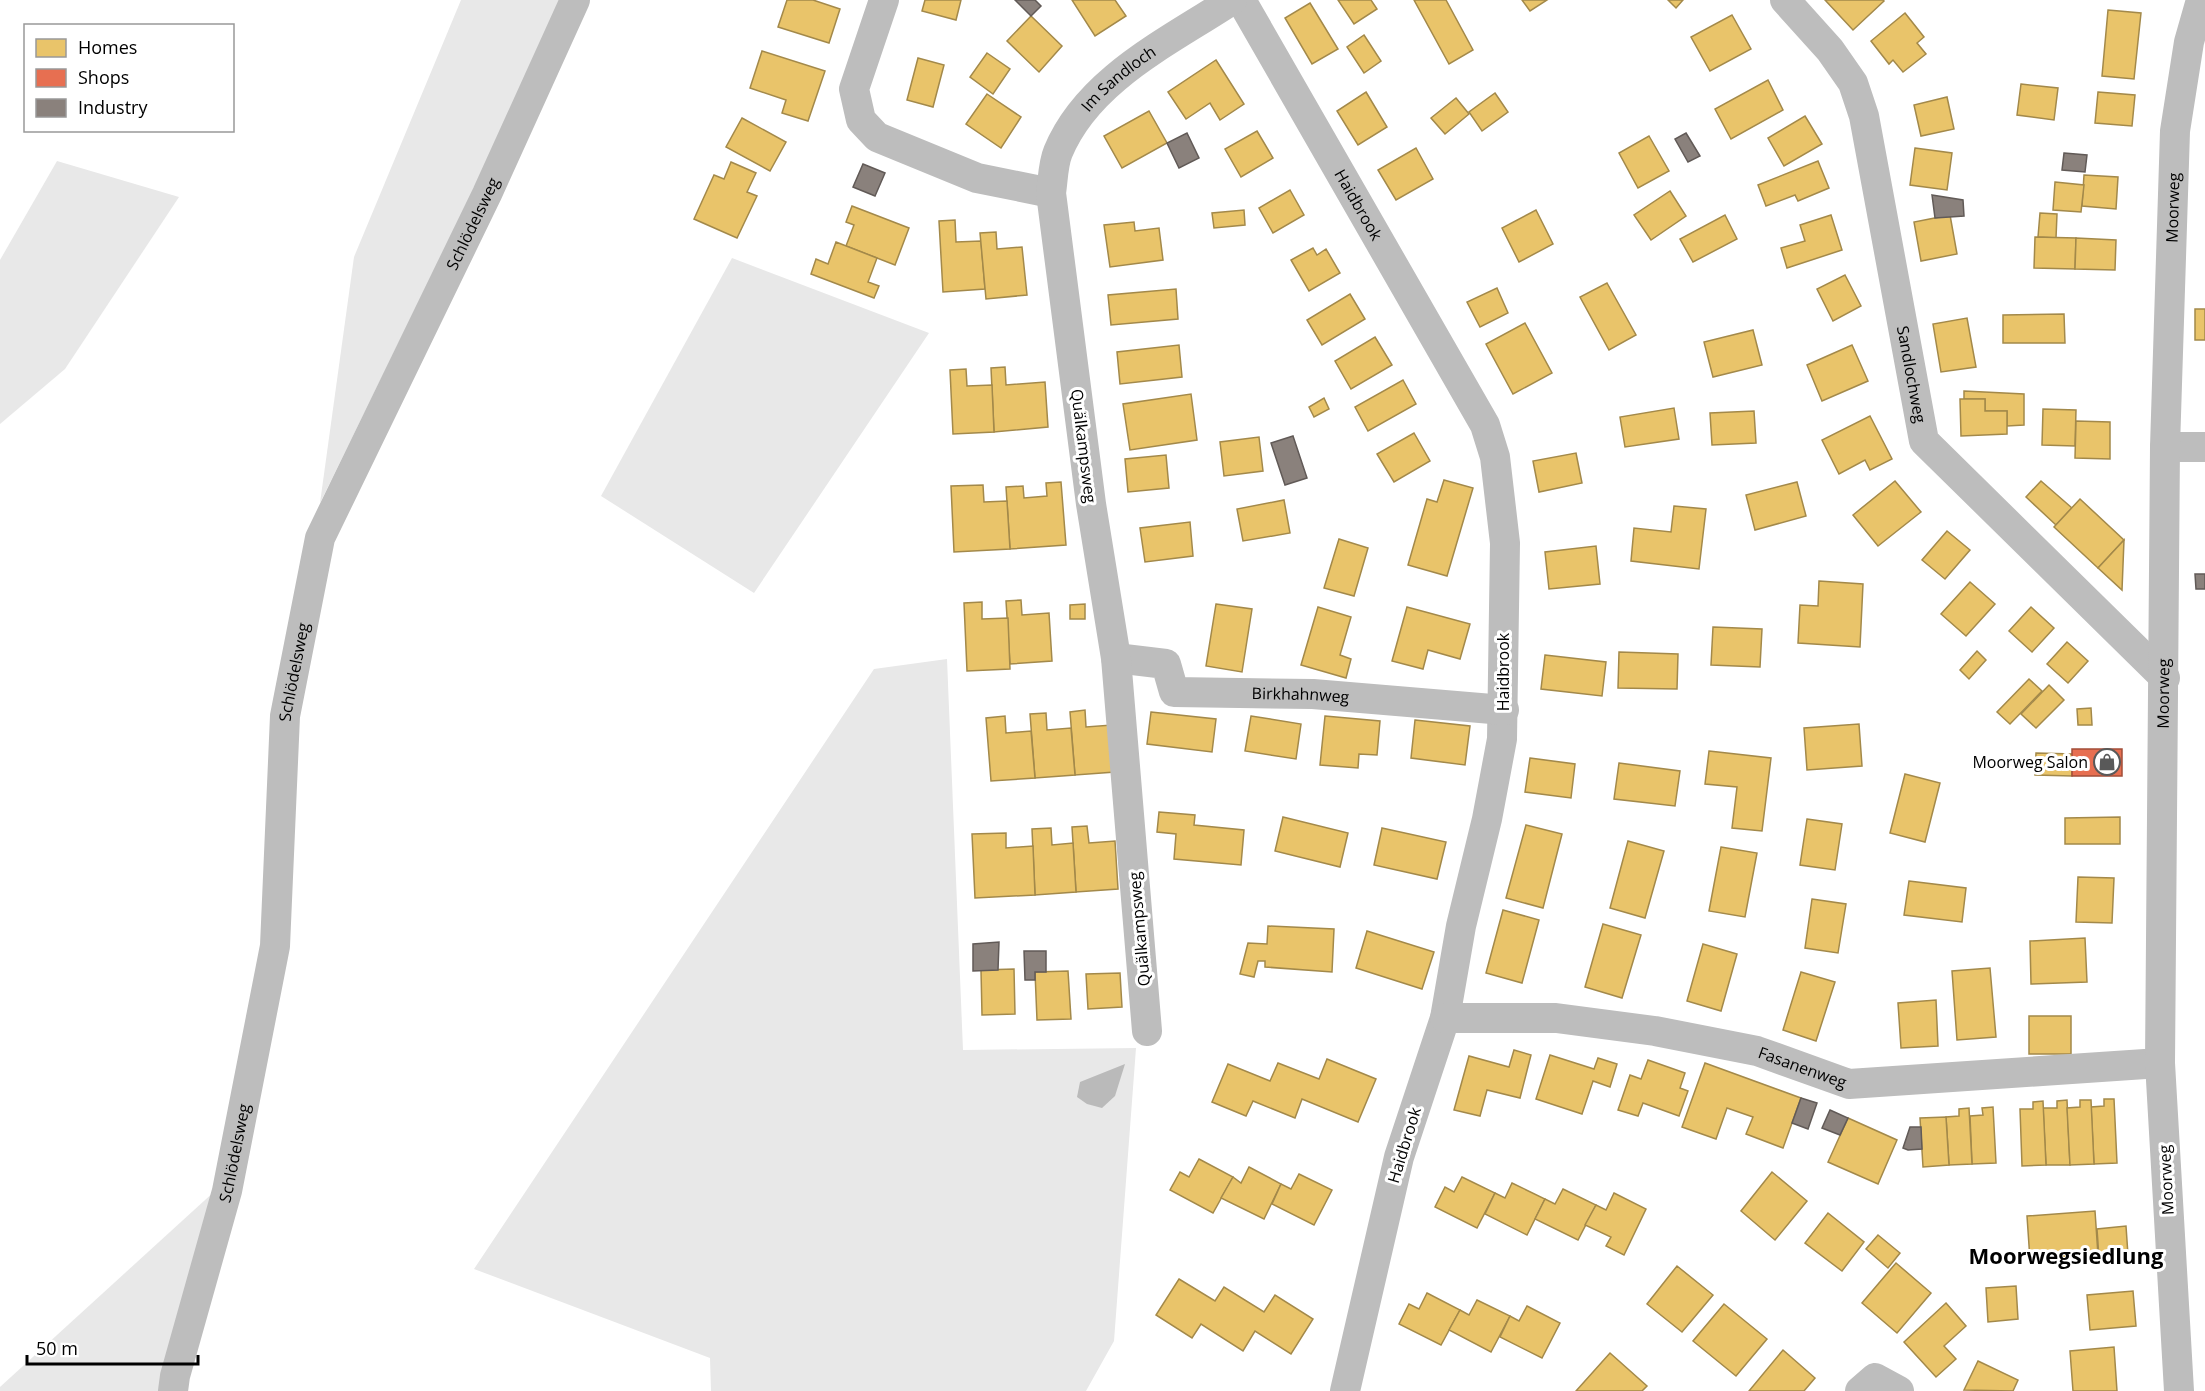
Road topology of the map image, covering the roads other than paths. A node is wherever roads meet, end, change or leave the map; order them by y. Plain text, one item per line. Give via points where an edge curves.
1 (575, 0) edge
2 (884, 0) edge
3 (1233, 0) edge
4 (1241, 0) edge
5 (1785, 0) edge
6 (2201, 0) edge
7 (1051, 193) junction
8 (2165, 447) junction
9 (2205, 447) edge
10 (1116, 658) junction
11 (2165, 678) junction
12 (1504, 710) junction
13 (1445, 1018) junction
14 (1147, 1031) dead end
15 (2160, 1063) junction
16 (174, 1391) edge
17 (1345, 1391) edge
18 (1860, 1391) edge
19 (1899, 1391) edge
20 (2179, 1391) edge

1 - 16 street, Schlödelsweg via 482,205 320,538 285,716 275,946 227,1191
2 - 7 street via 854,89 861,120 877,137 977,178
3 - 7 street, Im Sandloch via 1125,70 1081,112 1057,153
4 - 12 street, Haidbrook via 1485,425 1495,457 1505,543
5 - 11 street, Sandlochweg via 1830,50 1853,83 1864,116 1924,441
6 - 8 street, Moorweg via 2189,42 2175,131
7 - 10 street, Quälkampsweg via 1091,504
8 - 9 street
8 - 11 street, Moorweg
10 - 12 street, Birkhahnweg via 1166,664 1174,692 1313,694
10 - 14 street, Quälkampsweg
11 - 15 street, Moorweg
12 - 13 street, Haidbrook via 1487,819 1461,926
13 - 15 street, Fasanenweg via 1556,1018 1655,1030 1757,1052 1849,1084
13 - 17 street, Haidbrook via 1399,1157
15 - 20 street, Moorweg
18 - 19 street via 1875,1377

